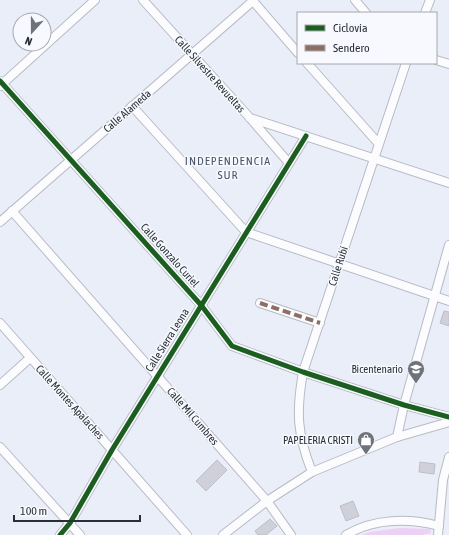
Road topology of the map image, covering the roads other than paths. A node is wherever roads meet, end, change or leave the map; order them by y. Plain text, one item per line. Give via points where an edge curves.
1 (95, 0) edge
2 (143, 0) edge
3 (253, 0) edge
4 (355, 0) edge
5 (430, 0) edge
6 (365, 12) edge
7 (425, 12) edge
8 (297, 51) edge
9 (192, 54) junction
10 (437, 60) edge
11 (308, 64) edge
12 (406, 64) edge
13 (449, 64) edge
14 (1, 83) edge
15 (132, 106) junction
16 (250, 118) junction
17 (306, 136) junction
18 (379, 144) junction
19 (374, 158) junction
20 (71, 159) junction
21 (289, 163) junction
22 (449, 183) edge
23 (12, 211) junction
24 (0, 222) edge
25 (246, 232) junction
26 (449, 245) edge
27 (339, 263) junction
28 (435, 296) junction
29 (449, 301) edge
30 (260, 303) dead end
31 (201, 305) junction
32 (0, 323) edge
33 (320, 323) junction
34 (30, 358) junction
35 (303, 372) junction
36 (158, 375) junction
37 (0, 385) edge
38 (404, 405) junction
39 (449, 417) edge
40 (449, 422) edge
41 (397, 437) junction
42 (0, 446) edge
43 (112, 450) junction
44 (449, 457) edge
45 (312, 472) junction
46 (446, 480) edge
47 (267, 501) junction
48 (70, 523) junction
49 (439, 526) junction
50 (60, 535) edge
51 (80, 535) edge
52 (187, 535) edge
53 (223, 535) edge
54 (291, 535) edge
55 (346, 535) edge
56 (438, 535) edge

1 - 14 street
2 - 9 street, Calle Silvestre Revueltas
3 - 8 street
3 - 9 street, Calle Alameda
4 - 6 street
5 - 7 street
9 - 15 street, Calle Alameda
9 - 16 street, Calle Silvestre Revueltas
10 - 13 street
11 - 18 street
12 - 18 street, Calle Rubí
14 - 20 street, Calle Gonzalo Curiel
15 - 20 street, Calle Alameda
15 - 25 street
16 - 17 street, Calle Silvestre Revueltas
16 - 21 street
17 - 19 street, Calle Silvestre Revueltas
17 - 21 street, Calle Sierra Leona
18 - 19 street, Calle Rubí
19 - 22 street, Calle Silvestre Revueltas
19 - 27 street, Calle Rubí
20 - 23 street, Calle Alameda
20 - 31 street, Calle Gonzalo Curiel
21 - 25 street, Calle Sierra Leona
23 - 24 street, Calle Alameda
23 - 36 street, Calle Mil Cumbres
25 - 27 street
25 - 31 street, Calle Sierra Leona
26 - 28 street
27 - 28 street
27 - 33 street, Calle Rubí
28 - 29 street
28 - 38 street
30 - 33 street
31 - 35 street, Calle Gonzalo Curiel via 232,346
31 - 36 street, Calle Sierra Leona
32 - 34 street, Calle Montes Apalaches
33 - 35 street, Calle Rubí
34 - 37 street
34 - 43 street, Calle Montes Apalaches
35 - 38 street, Calle Gonzalo Curiel
35 - 45 street, Calle Rubí via 298,397 298,421 302,448
36 - 43 street, Calle Sierra Leona
36 - 47 street, Calle Mil Cumbres
38 - 39 street, Calle Gonzalo Curiel
38 - 41 street
40 - 41 street
41 - 45 street
42 - 48 street
43 - 48 street, Calle Sierra Leona
43 - 52 street, Calle Montes Apalaches
44 - 46 street
45 - 47 street
46 - 49 street
47 - 53 street
47 - 54 street, Calle Mil Cumbres
48 - 50 street, Calle Sierra Leona
48 - 51 street
49 - 55 street via 416,520 398,520 365,527
49 - 56 street

